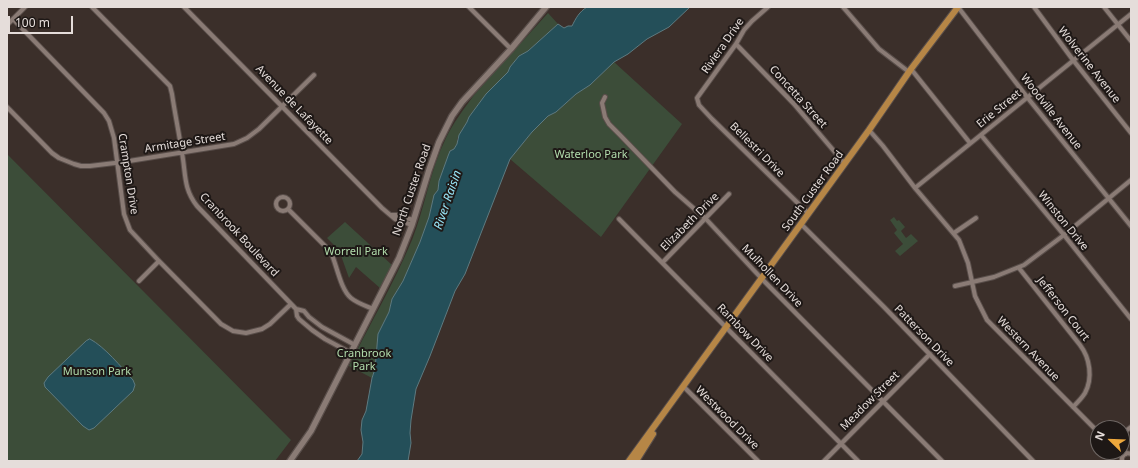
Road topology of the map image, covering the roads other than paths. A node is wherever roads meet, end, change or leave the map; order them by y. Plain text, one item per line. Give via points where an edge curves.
1 (25, 7) edge
2 (92, 7) edge
3 (184, 7) edge
4 (469, 7) edge
5 (546, 7) edge
6 (768, 7) edge
7 (843, 7) edge
8 (958, 7) edge
9 (1034, 7) edge
10 (1104, 7) edge
11 (1131, 14) edge
12 (13, 19) junction
13 (1118, 24) junction
14 (7, 25) edge
15 (1131, 40) edge
16 (736, 44) junction
17 (510, 49) junction
18 (1073, 60) junction
19 (910, 70) junction
20 (314, 75) dead end
21 (605, 96) dead end
22 (1027, 97) junction
23 (697, 98) joint
24 (7, 106) edge
25 (282, 106) junction
26 (869, 130) junction
27 (1131, 133) edge
28 (981, 135) junction
29 (970, 143) junction
30 (182, 153) junction
31 (118, 163) junction
32 (845, 164) junction
33 (1131, 180) edge
34 (915, 188) junction
35 (729, 194) dead end
36 (1108, 198) junction
37 (288, 209) dead end
38 (808, 213) junction
39 (976, 218) dead end
40 (619, 219) dead end
41 (706, 219) junction
42 (412, 222) junction
43 (801, 224) junction
44 (1131, 226) edge
45 (954, 233) junction
46 (1064, 235) junction
47 (159, 261) junction
48 (663, 262) junction
49 (1019, 268) junction
50 (762, 279) junction
51 (139, 281) dead end
52 (972, 282) junction
53 (955, 286) dead end
54 (291, 304) junction
55 (296, 309) junction
56 (373, 309) junction
57 (1131, 319) edge
58 (727, 327) junction
59 (355, 345) junction
60 (351, 353) junction
61 (930, 354) junction
62 (684, 387) junction
63 (883, 402) junction
64 (1073, 407) junction
65 (1090, 424) edge
66 (841, 444) junction
67 (290, 461) edge
68 (630, 461) edge
69 (636, 461) edge
70 (758, 461) edge
71 (824, 461) edge
72 (858, 461) edge
73 (942, 461) edge
74 (1033, 461) edge

1 - 12 street
2 - 30 street, Cranbrook Boulevard via 170,86
3 - 25 street, Avenue de Lafayette
4 - 17 street
5 - 17 street, North Custer Road
6 - 16 street, Riviera Drive via 744,30
7 - 19 street via 879,49
8 - 19 main road, South Custer Road
8 - 22 street, Woodville Avenue
9 - 18 street, Wolverine Avenue
10 - 13 street
11 - 13 street, Erie Street
12 - 14 street
12 - 31 street, Crampton Drive via 104,113 114,138
13 - 15 street
13 - 18 street, Erie Street
16 - 23 street, Riviera Drive
16 - 32 street, Concetta Street via 794,104
17 - 42 street, North Custer Road via 452,116 439,142
18 - 22 street, Erie Street
18 - 27 street, Wolverine Avenue
19 - 26 main road, South Custer Road
19 - 29 street
20 - 25 street, Armitage Street
21 - 41 street, Mulhollen Drive via 602,103 609,124 675,192
22 - 28 street, Erie Street
22 - 36 street, Woodville Avenue
23 - 38 street, Bellestri Drive via 708,114
24 - 31 street, Armitage Street via 59,158 81,166
25 - 30 street, Armitage Street via 252,135 241,141
25 - 42 street, Avenue de Lafayette via 391,216 396,214
26 - 32 main road, South Custer Road
26 - 34 street, Western Avenue
28 - 29 street, Erie Street
28 - 46 street, Winston Drive
29 - 34 street, Erie Street
30 - 31 street, Armitage Street
30 - 54 street, Cranbrook Boulevard via 187,186 193,201
31 - 47 street, Crampton Drive via 127,224
32 - 38 main road, South Custer Road
33 - 36 street
34 - 45 street, Western Avenue
35 - 41 street, Elizabeth Drive
36 - 44 street, Woodville Avenue
36 - 46 street
37 - 56 street via 329,250 348,296
38 - 43 main road, South Custer Road
39 - 45 street
40 - 48 street, Rambow Drive
41 - 48 street, Elizabeth Drive
41 - 50 street, Mulhollen Drive
42 - 56 street, North Custer Road via 400,258
43 - 50 main road, South Custer Road
43 - 61 street, Patterson Drive
45 - 52 street, Western Avenue via 966,255
46 - 49 street
46 - 57 street, Winston Drive
47 - 51 street
47 - 54 street, Crampton Drive via 221,324 233,331 246,333 262,329
48 - 58 street, Rambow Drive
49 - 52 street
49 - 64 street, Jefferson Court via 1087,356 1088,385 1085,393
50 - 58 main road, South Custer Road
50 - 63 street, Mulhollen Drive
52 - 53 street
52 - 64 street, Western Avenue via 975,296 987,320
54 - 55 street, Cranbrook Boulevard
55 - 59 street, Cranbrook Boulevard via 304,311 322,327
55 - 60 street, Cranbrook Boulevard via 299,319 312,330
56 - 59 street, North Custer Road
58 - 62 main road, South Custer Road
58 - 66 street, Rambow Drive
59 - 60 street, North Custer Road
60 - 67 street, North Custer Road via 311,431
61 - 63 street, Meadow Street
61 - 74 street, Patterson Drive
62 - 68 main road, South Custer Road
62 - 69 main road, South Custer Road
62 - 70 street, Westwood Drive
63 - 66 street, Meadow Street
63 - 73 street, Mulhollen Drive
64 - 65 street, Western Avenue
66 - 71 street, Meadow Street
66 - 72 street, Rambow Drive

